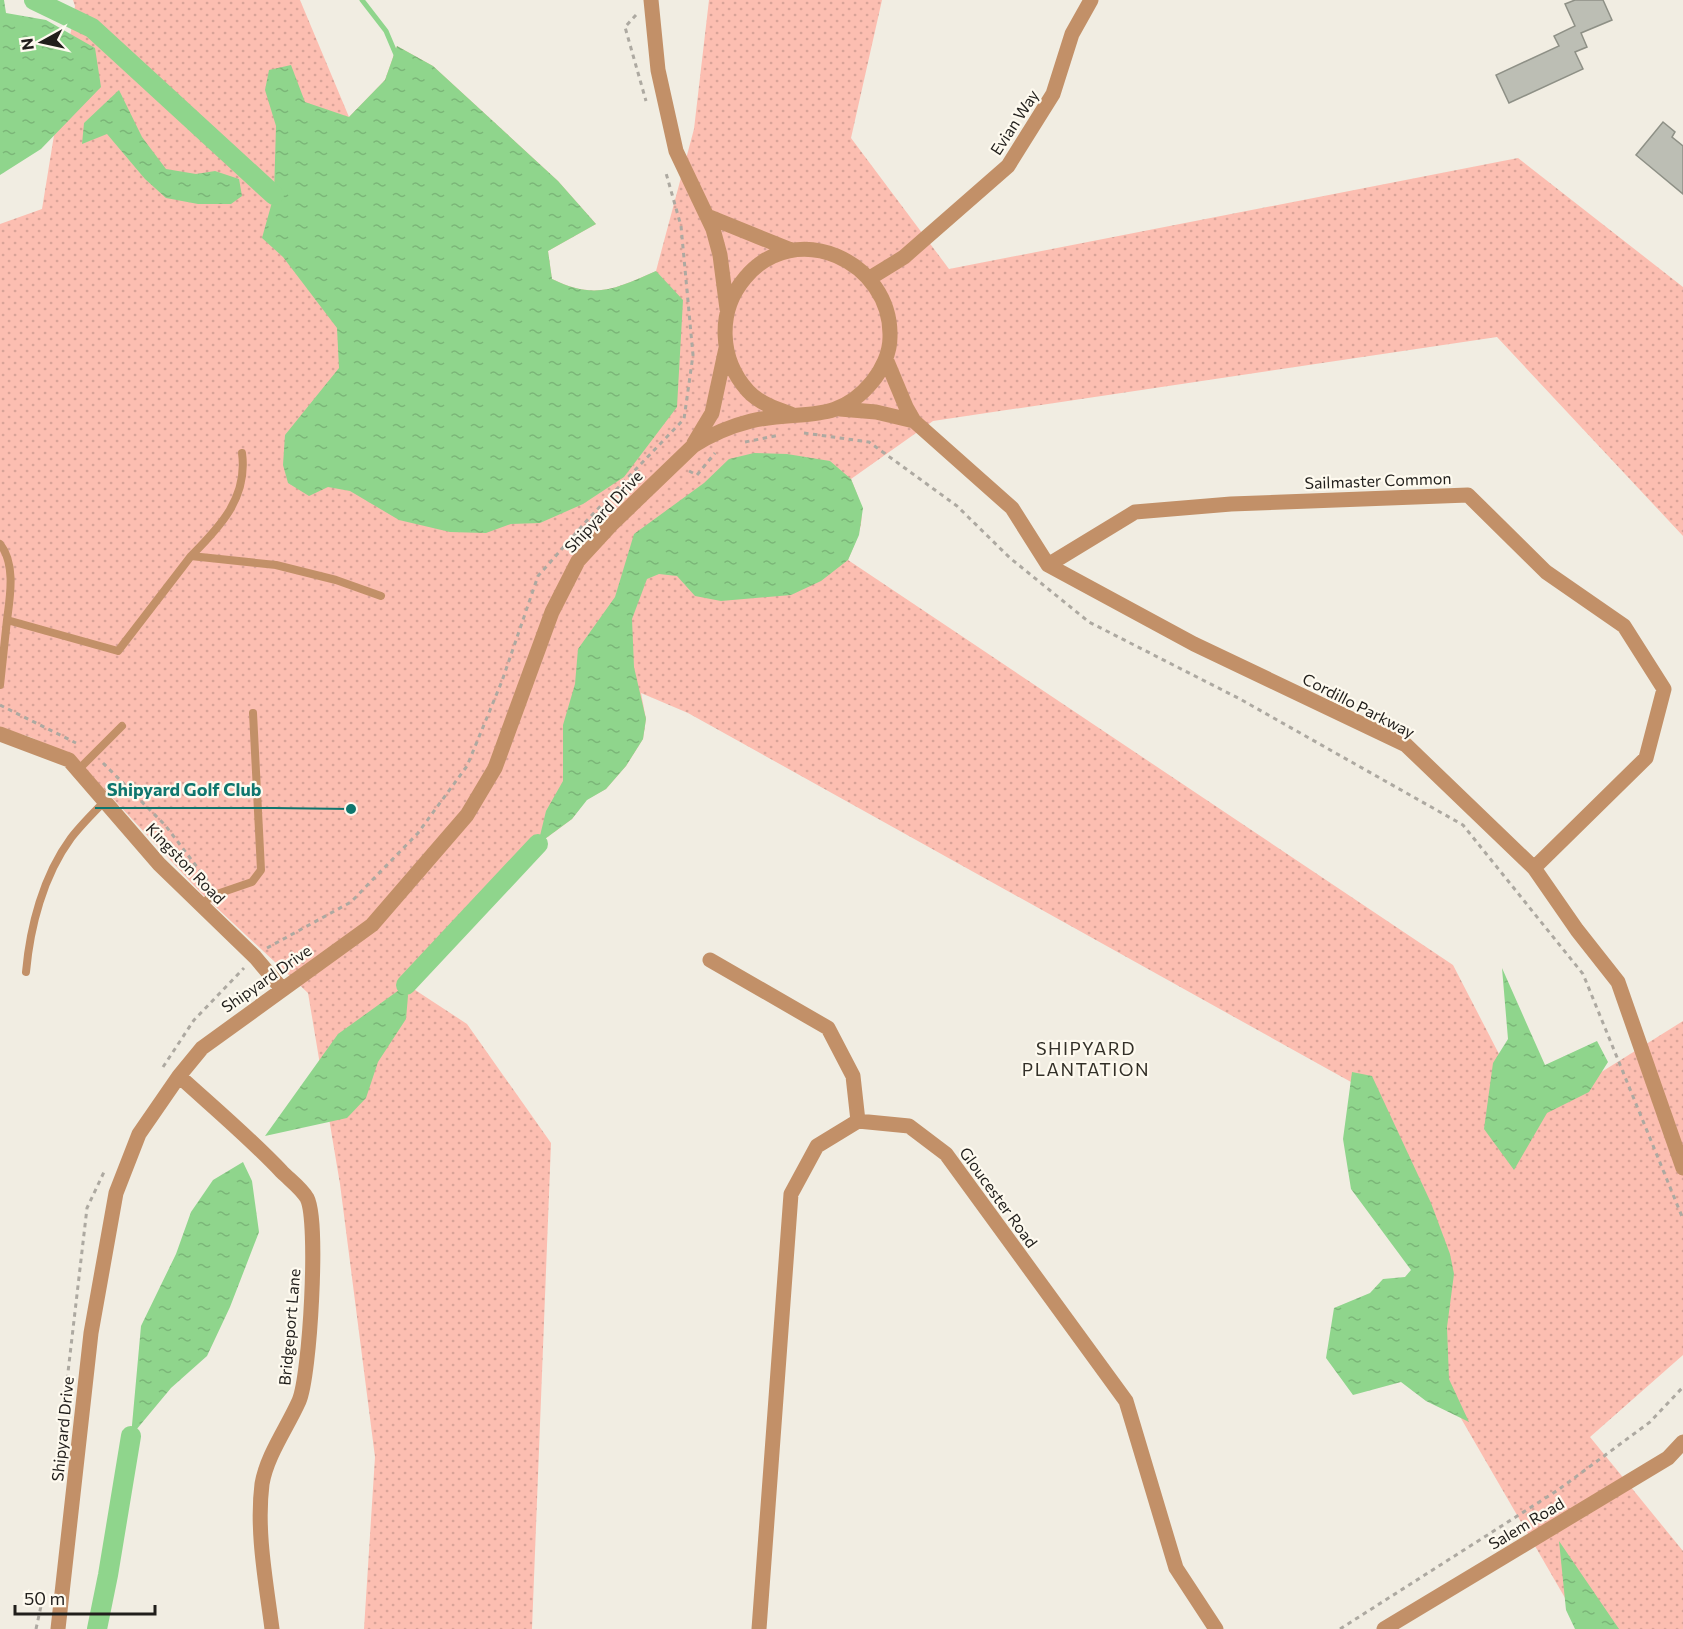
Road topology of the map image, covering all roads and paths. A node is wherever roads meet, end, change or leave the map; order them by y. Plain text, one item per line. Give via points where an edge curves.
1 (1091, 0) edge
2 (646, 4) edge
3 (647, 104) dead end
4 (666, 171) dead end
5 (707, 216) junction
6 (791, 250) junction
7 (870, 278) junction
8 (728, 312) junction
9 (726, 348) junction
10 (886, 359) junction
11 (840, 409) junction
12 (791, 414) junction
13 (914, 421) junction
14 (798, 432) dead end
15 (787, 434) dead end
16 (743, 442) dead end
17 (693, 446) junction
18 (721, 446) dead end
19 (652, 452) junction
20 (242, 453) dead end
21 (674, 464) junction
22 (0, 544) edge
23 (191, 556) junction
24 (1048, 565) junction
25 (381, 596) dead end
26 (7, 620) junction
27 (0, 685) edge
28 (0, 705) edge
29 (253, 713) dead end
30 (122, 726) dead end
31 (0, 734) edge
32 (93, 756) junction
33 (78, 770) junction
34 (105, 801) junction
35 (1534, 868) junction
36 (217, 894) junction
37 (200, 904) junction
38 (255, 957) junction
39 (710, 960) dead end
40 (26, 972) dead end
41 (282, 989) junction
42 (162, 1069) dead end
43 (179, 1076) junction
44 (858, 1121) junction
45 (106, 1168) dead end
46 (1683, 1168) edge
47 (1683, 1219) edge
48 (1683, 1387) edge
49 (62, 1432) dead end
50 (1683, 1442) edge
51 (44, 1595) dead end
52 (36, 1629) edge
53 (58, 1629) edge
54 (272, 1629) edge
55 (759, 1629) edge
56 (1216, 1629) edge
57 (1340, 1629) edge
58 (1383, 1629) edge

1 - 7 street, Evian Way via 1072,34 1053,94 1008,166 904,257
2 - 3 path via 625,27
2 - 5 street via 676,151
4 - 19 path via 681,226 693,355 684,419
5 - 6 street
5 - 8 street via 720,255
6 - 7 street via 820,250 848,260
6 - 8 street via 764,261 745,277
7 - 10 street via 889,316
8 - 9 street
9 - 12 street via 734,372 749,392 768,406
9 - 17 street, Shipyard Drive via 712,412
10 - 11 street via 860,397
10 - 13 street, Cordillo Parkway
11 - 12 street via 816,416
11 - 13 street, Cordillo Parkway
12 - 17 street, Shipyard Drive via 751,421
13 - 24 street, Cordillo Parkway via 1012,508
14 - 47 path via 869,442 957,506 1010,558 1089,622 1240,699 1463,825 1583,974
15 - 16 path
17 - 21 street, Shipyard Drive
18 - 21 path via 697,475
19 - 21 path
19 - 38 path via 538,576 502,681 467,766 418,833 351,902
20 - 23 lane via 245,474 237,499 211,536
21 - 41 street, Shipyard Drive via 578,561 552,612 495,768 467,815 372,925
22 - 26 lane via 9,566
23 - 25 lane via 276,565
23 - 26 lane via 118,651
24 - 35 street, Cordillo Parkway via 1194,644 1406,745
24 - 35 street, Sailmaster Common via 1135,512 1231,504 1468,495 1546,572 1624,626 1664,689 1646,758
26 - 27 lane
28 - 32 path via 74,742
29 - 36 lane via 261,870 252,882
30 - 32 lane
31 - 33 street, Kingston Road via 69,760
32 - 33 lane
32 - 36 path via 114,771 165,825
33 - 34 street, Kingston Road
34 - 37 street, Kingston Road via 159,864
34 - 40 lane via 71,837 55,865 31,935
35 - 46 street, Cordillo Parkway via 1618,982
36 - 37 lane
37 - 38 street, Kingston Road
38 - 41 street, Kingston Road
38 - 42 path via 194,1020
39 - 44 street via 828,1028 853,1076
41 - 43 street, Shipyard Drive via 202,1048
43 - 53 street, Shipyard Drive via 139,1134 116,1193 91,1333
43 - 54 street, Bridgeport Lane via 265,1153 307,1198 311,1212 314,1247 310,1322 300,1399 267,1470 260,1504
44 - 55 street via 817,1146 791,1194
44 - 56 street, Gloucester Road via 909,1126 946,1154 1126,1401 1176,1568
45 - 49 path via 87,1208
48 - 57 path via 1650,1422 1558,1490
50 - 58 street, Salem Road via 1668,1458
51 - 52 path

